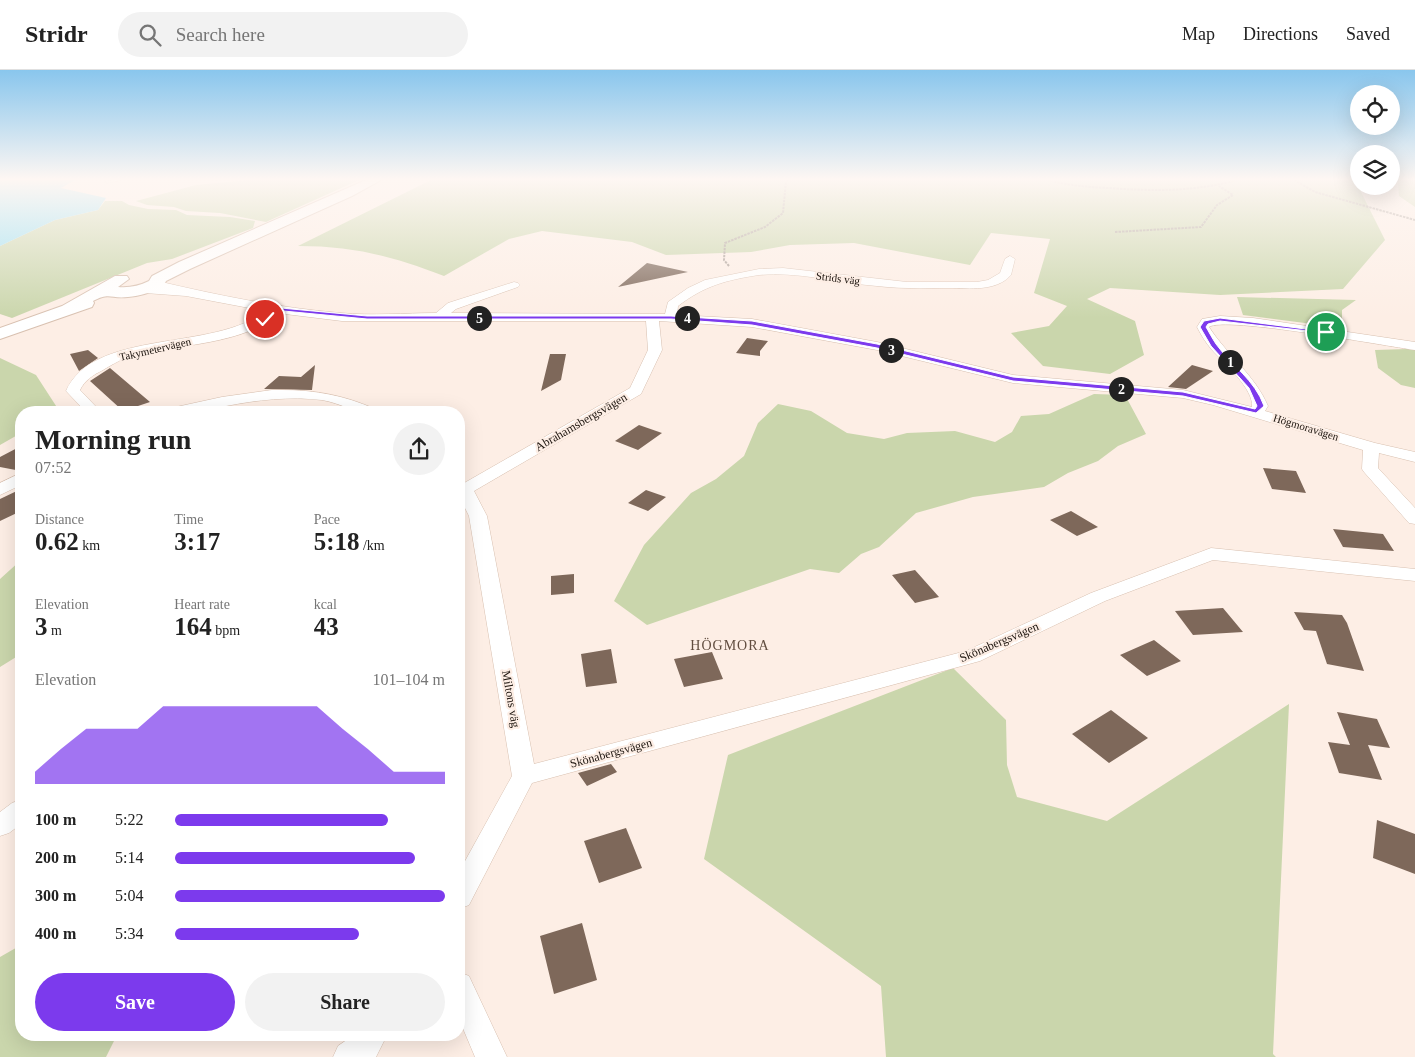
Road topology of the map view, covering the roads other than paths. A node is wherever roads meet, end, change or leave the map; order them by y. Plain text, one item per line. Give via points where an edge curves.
1 (273, 226) edge
2 (198, 258) junction
3 (1010, 259) dead end
4 (145, 284) junction
5 (514, 285) dead end
6 (69, 308) junction
7 (270, 308) junction
8 (652, 317) junction
9 (438, 318) junction
10 (671, 318) junction
11 (0, 334) edge
12 (1415, 346) edge
13 (88, 406) edge
14 (203, 406) edge
15 (359, 406) edge
16 (1256, 411) junction
17 (1371, 447) junction
18 (1415, 457) edge
19 (15, 481) edge
20 (465, 489) edge
21 (0, 490) edge
22 (465, 496) edge
23 (1415, 519) edge
24 (1415, 575) edge
25 (524, 776) junction
26 (15, 815) edge
27 (0, 826) edge
28 (465, 886) edge
29 (465, 999) edge
30 (368, 1041) edge
31 (349, 1057) edge
32 (491, 1057) edge

1 - 2 main road
2 - 4 main road
2 - 4 main road
3 - 10 street, Strids väg via 1005,275 991,283 977,285 877,283 783,271 735,276 709,282 683,295 672,305
4 - 6 main road
4 - 6 main road via 109,291 108,288
4 - 7 street, Högmoravägen
5 - 9 street via 452,306
6 - 11 main road
7 - 9 street, Högmoravägen via 350,317
7 - 13 street, Takymetervägen via 271,312 263,321 238,330 131,352 108,360 75,384 73,391
8 - 9 street, Högmoravägen
8 - 10 street, Högmoravägen
8 - 20 street, Abrahamsbergsvägen via 655,350 636,391
10 - 16 street, Högmoravägen via 752,323 877,346 1013,379 1183,394
12 - 16 street via 1254,322 1206,322 1203,327 1214,345 1258,399 1261,406
14 - 15 street via 250,397 290,394
16 - 17 street, Högmoravägen
17 - 18 street, Högmoravägen
17 - 23 street via 1370,469
19 - 21 street
22 - 25 street, Miltons väg via 478,516
24 - 25 street, Skönabergsvägen via 1211,554 1098,597 973,656
25 - 28 street
26 - 27 street
29 - 32 street
30 - 31 street

